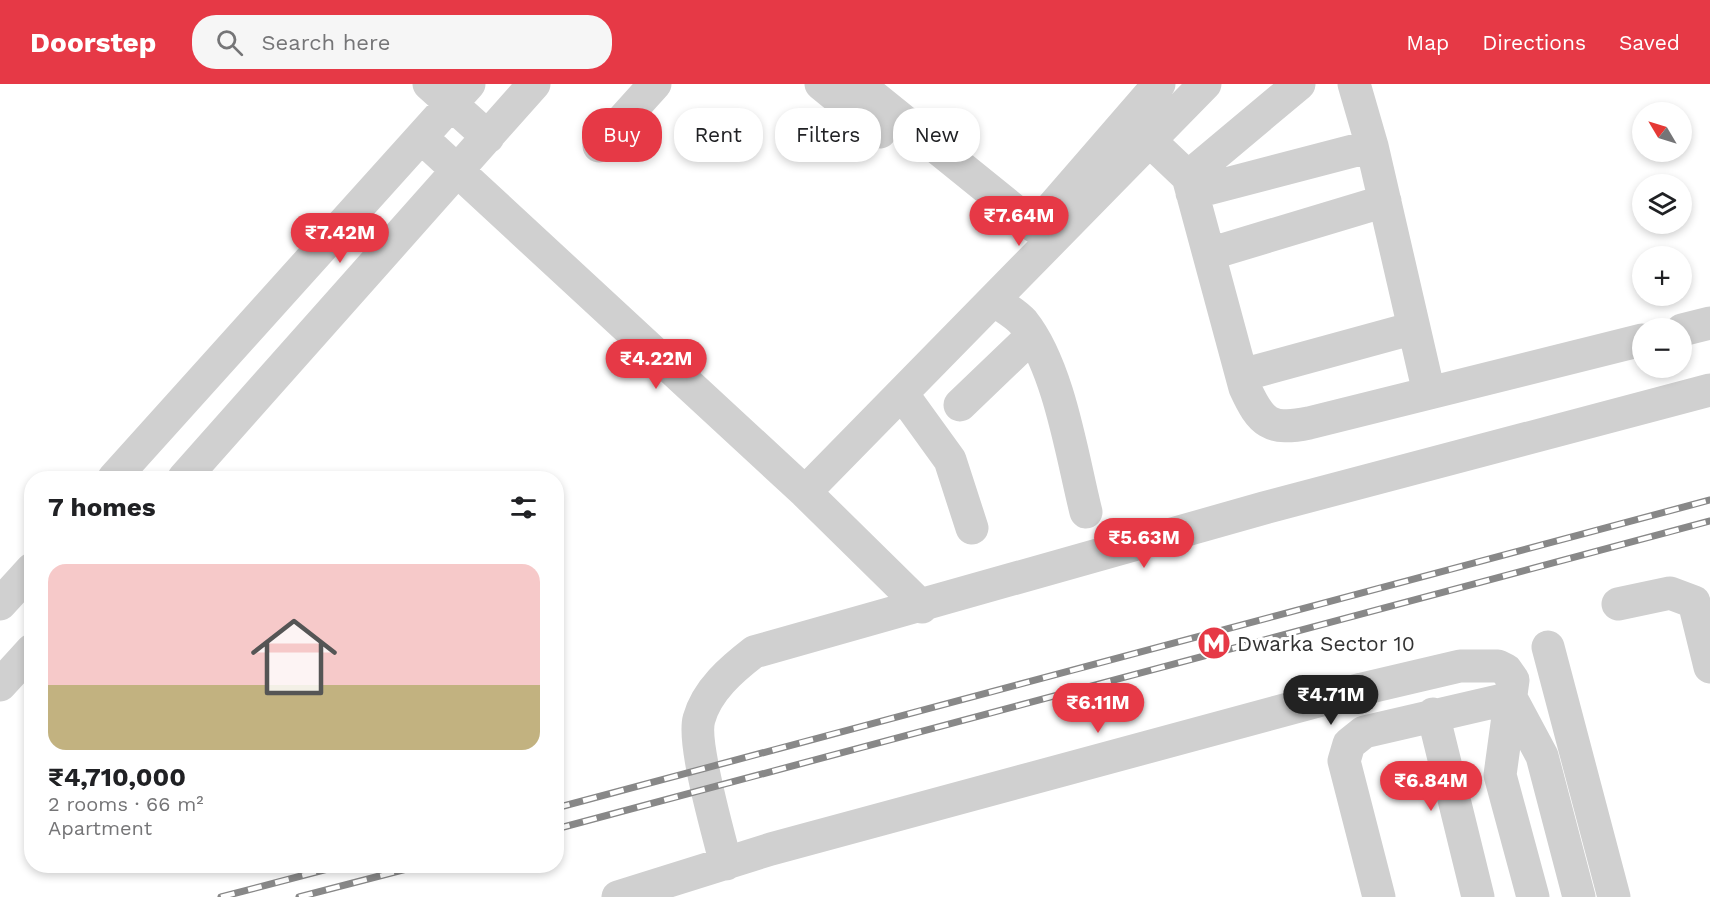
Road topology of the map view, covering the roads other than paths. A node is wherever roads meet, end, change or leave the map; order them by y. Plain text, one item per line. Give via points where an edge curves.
1 (534, 84) edge
2 (655, 84) edge
3 (821, 84) edge
4 (858, 84) edge
5 (1159, 84) edge
6 (1205, 84) edge
7 (1299, 84) edge
8 (1354, 84) edge
9 (450, 91) edge
10 (633, 108) edge
11 (488, 137) junction
12 (422, 138) junction
13 (1372, 146) junction
14 (1175, 168) junction
15 (457, 171) junction
16 (1385, 201) junction
17 (1002, 230) dead end
18 (1209, 254) junction
19 (994, 300) junction
20 (1710, 323) edge
21 (1414, 328) junction
22 (1692, 328) edge
23 (1032, 336) junction
24 (1632, 342) edge
25 (1242, 375) junction
26 (1710, 390) edge
27 (1429, 393) junction
28 (903, 395) junction
29 (960, 405) dead end
30 (120, 471) edge
31 (190, 471) edge
32 (805, 492) junction
33 (1086, 512) dead end
34 (972, 528) dead end
35 (24, 578) edge
36 (0, 604) edge
37 (1618, 604) dead end
38 (922, 607) junction
39 (1548, 647) dead end
40 (24, 659) edge
41 (1710, 666) edge
42 (0, 686) edge
43 (1511, 698) junction
44 (1433, 714) junction
45 (726, 864) junction
46 (618, 897) edge
47 (1379, 897) edge
48 (1479, 897) edge
49 (1533, 897) edge
50 (1579, 897) edge
51 (1614, 897) edge

1 - 11 street
2 - 10 street
3 - 17 street
4 - 5 street via 1035,227
6 - 14 street
7 - 14 street
8 - 13 street
9 - 11 street
9 - 12 street
11 - 15 street
12 - 15 street
12 - 30 street
13 - 14 street
13 - 16 street
14 - 18 street
14 - 19 street
15 - 31 street
15 - 32 street
16 - 18 street
16 - 21 street
18 - 25 street
19 - 23 street via 1021,320
19 - 28 street
20 - 22 street
21 - 25 street
21 - 27 street
23 - 29 street
23 - 33 street via 1055,384
24 - 27 street
25 - 27 street via 1253,405 1267,423 1277,427 1309,423
26 - 38 street via 1264,507
28 - 32 street
28 - 34 street via 950,460
32 - 38 street
35 - 36 street
37 - 41 street via 1670,593 1694,602
38 - 45 street via 754,652 731,670 708,699 698,720 698,744
39 - 51 street
40 - 42 street
43 - 44 street
43 - 45 street via 1513,680 1506,670 1498,666 1460,666 1192,734
43 - 49 street via 1500,775
43 - 50 street via 1542,756
44 - 47 street via 1364,732 1349,744 1344,761
44 - 48 street
45 - 46 street

